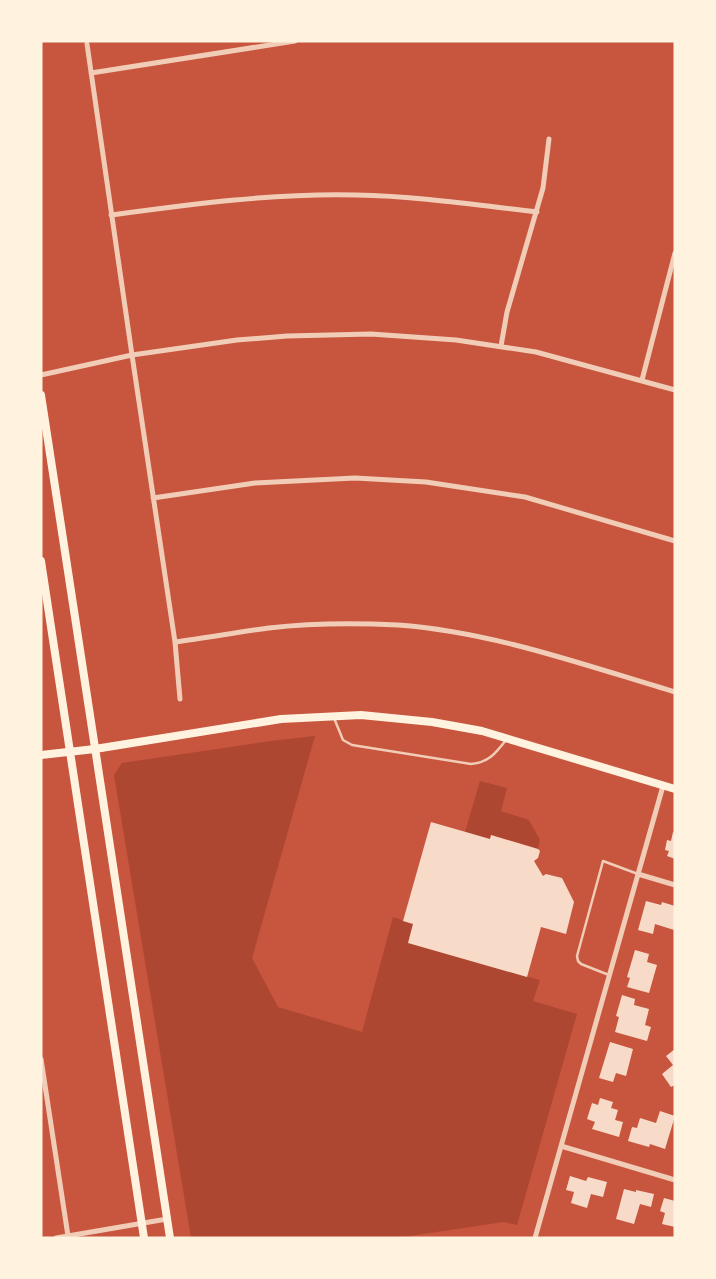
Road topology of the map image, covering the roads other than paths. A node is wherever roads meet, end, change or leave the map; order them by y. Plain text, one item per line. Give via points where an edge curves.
1 (295, 41) edge
2 (87, 44) dead end
3 (91, 73) junction
4 (550, 139) dead end
5 (537, 212) junction
6 (111, 215) junction
7 (675, 253) edge
8 (501, 346) junction
9 (132, 355) junction
10 (41, 375) edge
11 (642, 380) junction
12 (675, 390) edge
13 (41, 395) edge
14 (153, 498) junction
15 (675, 541) edge
16 (41, 561) edge
17 (175, 642) junction
18 (675, 692) edge
19 (180, 699) dead end
20 (333, 717) junction
21 (507, 739) junction
22 (95, 749) junction
23 (69, 752) junction
24 (41, 755) edge
25 (663, 786) junction
26 (675, 789) edge
27 (638, 874) junction
28 (675, 885) edge
29 (609, 975) junction
30 (41, 1059) edge
31 (561, 1146) junction
32 (675, 1180) edge
33 (167, 1219) junction
34 (142, 1224) junction
35 (68, 1236) junction
36 (56, 1238) edge
37 (144, 1238) edge
38 (170, 1238) edge
39 (534, 1238) edge

1 - 3 street
2 - 3 street
3 - 6 street
4 - 5 street
5 - 6 street via 433,199 298,195
5 - 8 street via 507,312
6 - 9 street
7 - 11 street
8 - 9 street via 371,334 287,336
8 - 11 street
9 - 10 street
9 - 14 street
11 - 12 street
13 - 22 main road
14 - 15 street via 255,483 355,478 426,482 525,497
14 - 17 street
16 - 23 main road
17 - 18 street via 270,628 328,624 399,626 457,633 526,648
17 - 19 street
20 - 21 main road via 432,722
20 - 21 lane via 342,740 352,745 471,764 489,759
20 - 22 main road via 280,719
21 - 25 main road
22 - 23 main road
22 - 33 main road
23 - 24 main road
23 - 34 main road
25 - 26 main road
25 - 27 street
27 - 28 street
27 - 29 street
27 - 29 lane via 603,861 578,961
29 - 31 street
30 - 35 street
31 - 32 street
31 - 39 street
33 - 34 street
33 - 38 main road
34 - 35 street
34 - 37 main road
35 - 36 street

